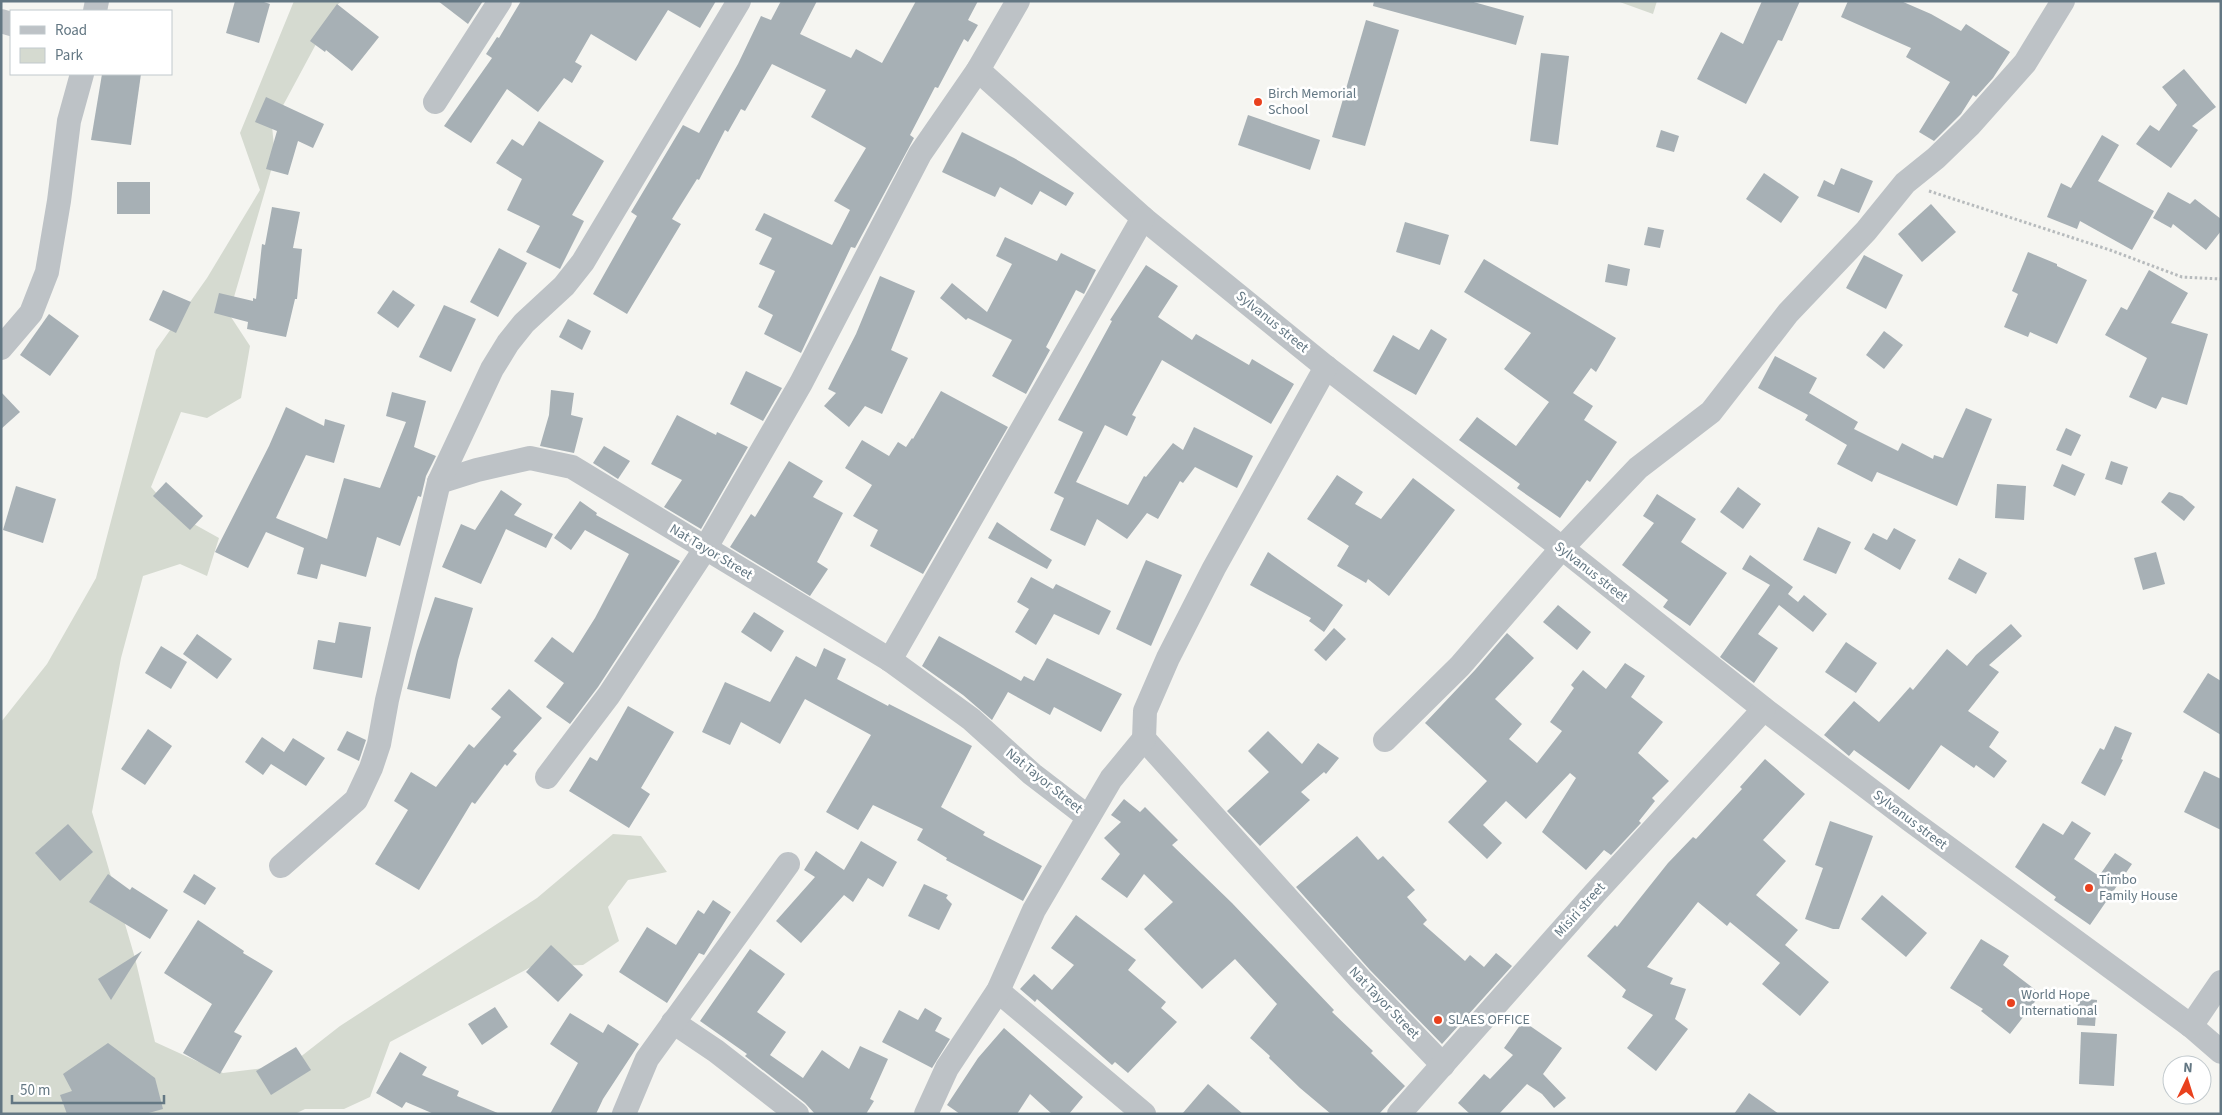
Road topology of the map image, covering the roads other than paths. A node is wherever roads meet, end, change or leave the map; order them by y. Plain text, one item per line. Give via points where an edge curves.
1 (500, 1) edge
2 (739, 1) edge
3 (1018, 1) edge
4 (2063, 1) edge
5 (978, 70) junction
6 (82, 75) edge
7 (436, 102) dead end
8 (1143, 218) junction
9 (1, 348) edge
10 (1326, 367) junction
11 (439, 482) junction
12 (1562, 548) junction
13 (705, 549) junction
14 (890, 660) junction
15 (1764, 709) junction
16 (1144, 739) junction
17 (1385, 740) dead end
18 (547, 777) dead end
19 (1088, 817) junction
20 (788, 864) dead end
21 (281, 866) dead end
22 (2221, 982) edge
23 (998, 991) junction
24 (673, 1022) junction
25 (2191, 1026) junction
26 (2221, 1052) edge
27 (1443, 1065) junction
28 (624, 1114) edge
29 (798, 1114) edge
30 (926, 1114) edge
31 (1144, 1114) edge
32 (1399, 1114) edge

1 - 7 street
2 - 11 street via 583,262 508,343 492,369
3 - 5 street
4 - 12 street via 2025,62 2004,87 1936,158 1905,182 1866,231 1788,313 1711,412 1638,468
5 - 8 street, Sylvanus street
5 - 13 street via 920,154 801,384
6 - 9 street via 69,121 47,272 31,313
8 - 10 street, Sylvanus street
8 - 14 street
10 - 12 street, Sylvanus street
10 - 16 street via 1214,568 1168,658 1146,711
11 - 13 street, Nat Tayor Street via 530,458 572,467
11 - 21 street via 389,691 380,744 371,768 356,800
12 - 15 street, Sylvanus street
12 - 17 street via 1460,666
13 - 14 street, Nat Tayor Street
13 - 18 street via 609,695
14 - 19 street, Nat Tayor Street via 971,719 1032,774
15 - 25 street, Sylvanus street
15 - 27 street, Misiri street
16 - 19 street, Nat Tayor Street via 1111,779
16 - 27 street, Nat Tayor Street via 1360,980
19 - 23 street via 1034,910
20 - 24 street
22 - 25 street
23 - 30 street via 947,1068
23 - 31 street
24 - 28 street via 647,1059
24 - 29 street
25 - 26 street, Sylvanus street
27 - 32 street, Misiri street

